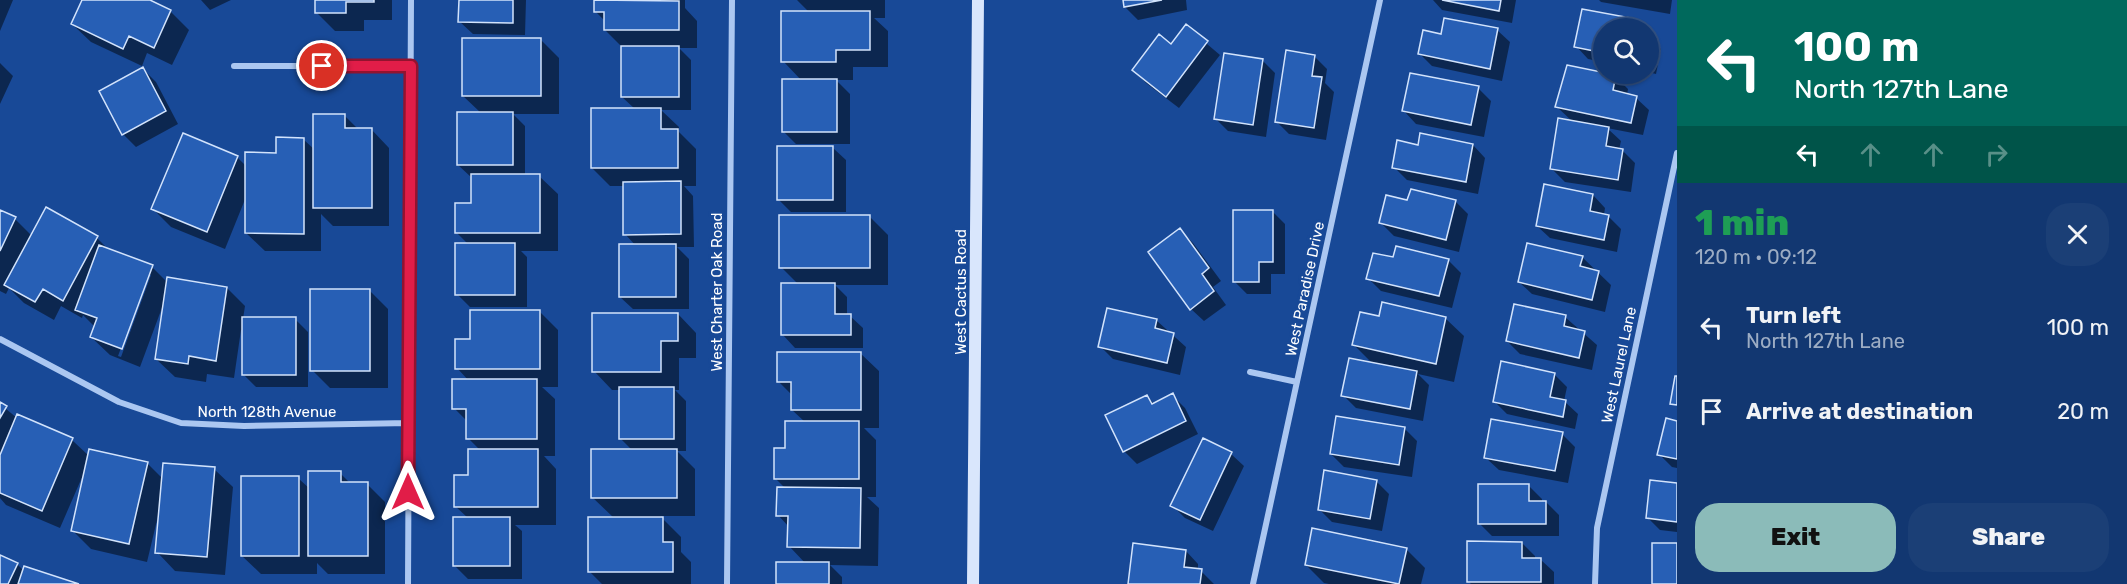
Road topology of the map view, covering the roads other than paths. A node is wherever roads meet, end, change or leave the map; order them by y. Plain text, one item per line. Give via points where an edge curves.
1 (411, 0) edge
2 (732, 0) edge
3 (978, 0) edge
4 (1380, 0) edge
5 (234, 66) dead end
6 (411, 66) junction
7 (1677, 153) edge
8 (0, 339) edge
9 (1250, 372) dead end
10 (1297, 382) junction
11 (409, 423) junction
12 (408, 584) edge
13 (727, 584) edge
14 (973, 584) edge
15 (1253, 584) edge
16 (1595, 584) edge

1 - 6 street
2 - 13 street, West Charter Oak Road
3 - 14 main road, West Cactus Road
4 - 10 street, West Paradise Drive
5 - 6 street
6 - 11 street
7 - 16 street, West Laurel Lane via 1597,528
8 - 11 street, North 128th Avenue via 118,402 181,423
9 - 10 street
10 - 15 street, West Paradise Drive
11 - 12 street

